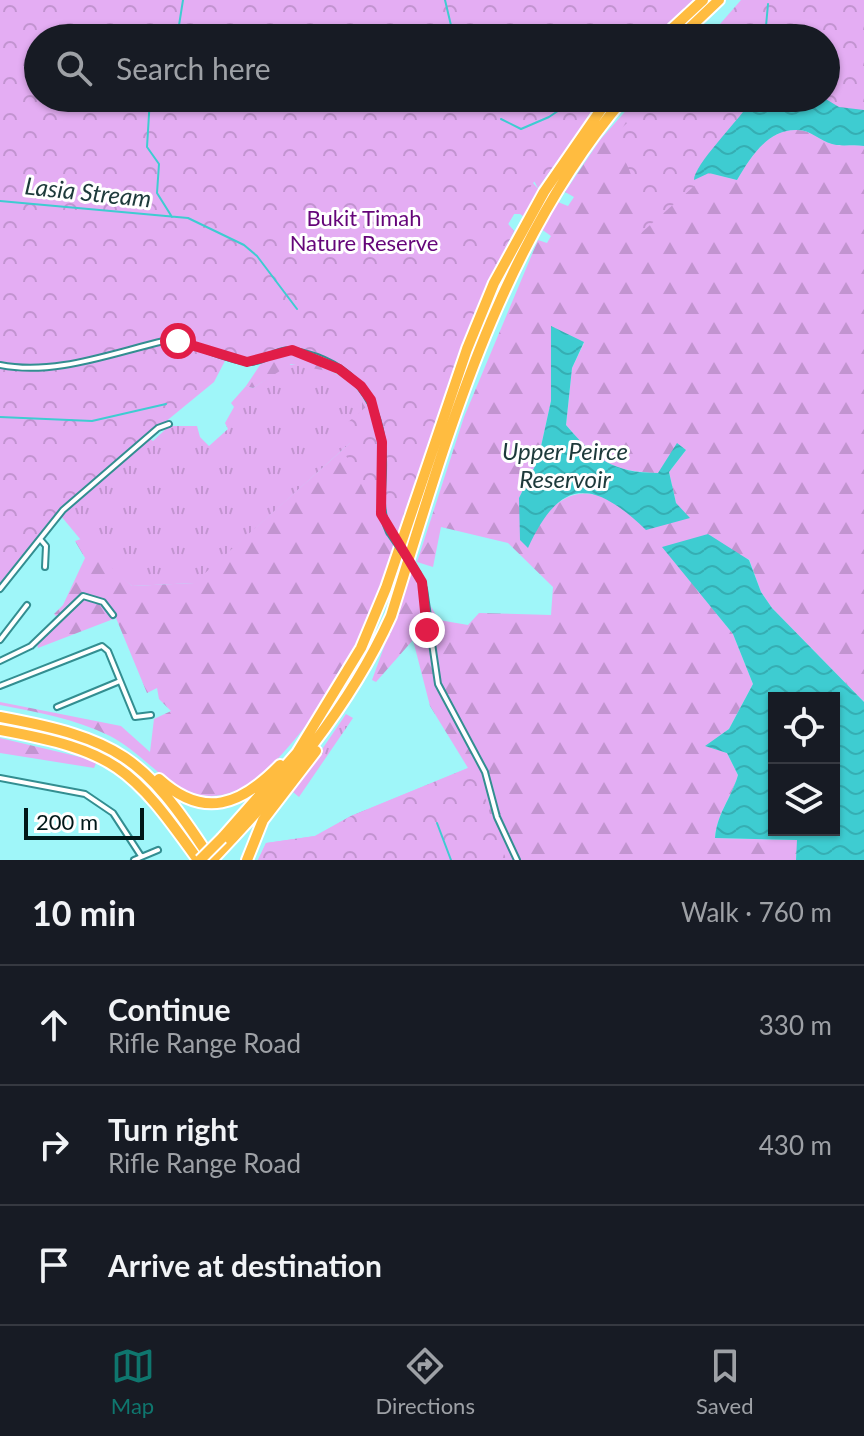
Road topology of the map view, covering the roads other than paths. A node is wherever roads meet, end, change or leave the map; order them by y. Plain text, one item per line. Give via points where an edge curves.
1 (703, 0) edge
2 (719, 0) edge
3 (677, 24) edge
4 (694, 24) edge
5 (599, 112) edge
6 (613, 112) edge
7 (0, 365) edge
8 (169, 424) dead end
9 (40, 539) junction
10 (45, 567) dead end
11 (0, 589) edge
12 (27, 605) dead end
13 (113, 615) dead end
14 (0, 640) edge
15 (0, 661) edge
16 (120, 681) junction
17 (0, 686) edge
18 (345, 701) junction
19 (57, 707) dead end
20 (151, 715) dead end
21 (0, 717) edge
22 (0, 730) edge
23 (306, 739) junction
24 (122, 754) junction
25 (0, 778) edge
26 (225, 840) junction
27 (158, 850) dead end
28 (141, 856) junction
29 (196, 858) edge
30 (134, 860) edge
31 (211, 860) edge
32 (247, 860) edge
33 (517, 860) edge

1 - 3 highway
2 - 4 highway
5 - 23 highway via 544,192 494,283 368,634
6 - 18 highway via 571,168 508,279 461,398 391,616
7 - 33 street, bridge via 63,365 178,341 247,362 283,350 313,357 352,377 371,400 382,442 380,503 389,532 422,582 438,684 485,772 497,817
8 - 9 street via 69,504
9 - 10 street via 46,546
9 - 11 street
12 - 14 street
13 - 15 street via 103,602 83,596 31,646
16 - 17 street via 107,650 100,646
16 - 19 street
16 - 20 street via 135,717
18 - 26 highway via 288,776
18 - 32 highway via 313,756 263,820
21 - 24 highway via 74,732
22 - 29 highway via 80,747 122,769 146,790
23 - 24 highway via 252,789 214,804 181,796 135,757
23 - 26 highway
24 - 31 highway via 163,792
25 - 28 street via 85,794 113,813
26 - 29 highway, bridge
26 - 31 highway
27 - 28 street
28 - 30 street

